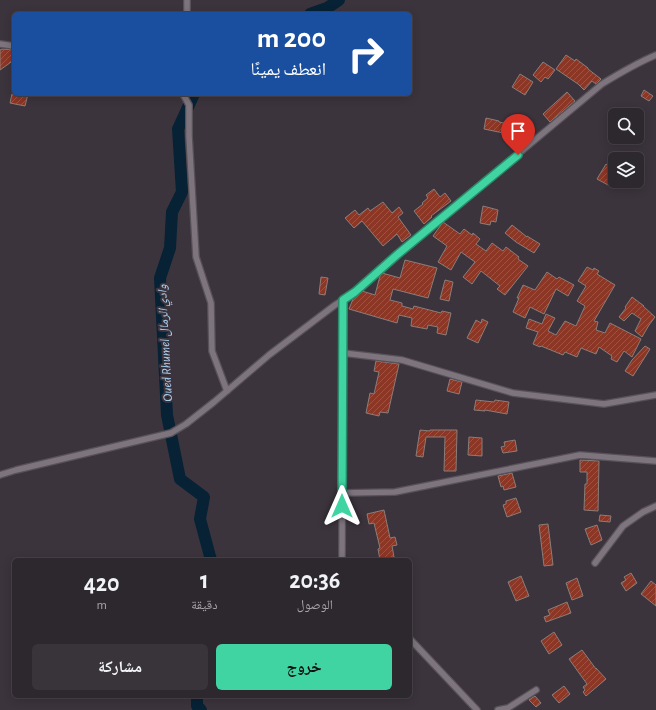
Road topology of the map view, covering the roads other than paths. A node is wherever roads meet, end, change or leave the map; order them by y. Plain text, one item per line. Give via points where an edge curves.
1 (187, 0) edge
2 (187, 12) edge
3 (0, 44) edge
4 (12, 46) edge
5 (656, 55) edge
6 (184, 96) edge
7 (343, 300) junction
8 (343, 353) junction
9 (227, 391) junction
10 (656, 395) edge
11 (656, 461) edge
12 (0, 475) edge
13 (342, 493) junction
14 (656, 506) edge
15 (342, 558) edge
16 (595, 563) dead end
17 (412, 641) edge
18 (536, 690) dead end
19 (477, 710) edge
20 (498, 710) edge

1 - 2 street
3 - 4 street
5 - 7 street via 602,84
6 - 9 street via 189,106 196,257 211,303 212,350
7 - 8 street
7 - 9 street via 269,355
8 - 10 street via 402,360 513,393 604,404
8 - 13 street
9 - 12 street via 171,433
11 - 13 street via 580,455 395,492
13 - 15 street
14 - 16 street via 623,526
17 - 19 street
18 - 20 street via 508,708

